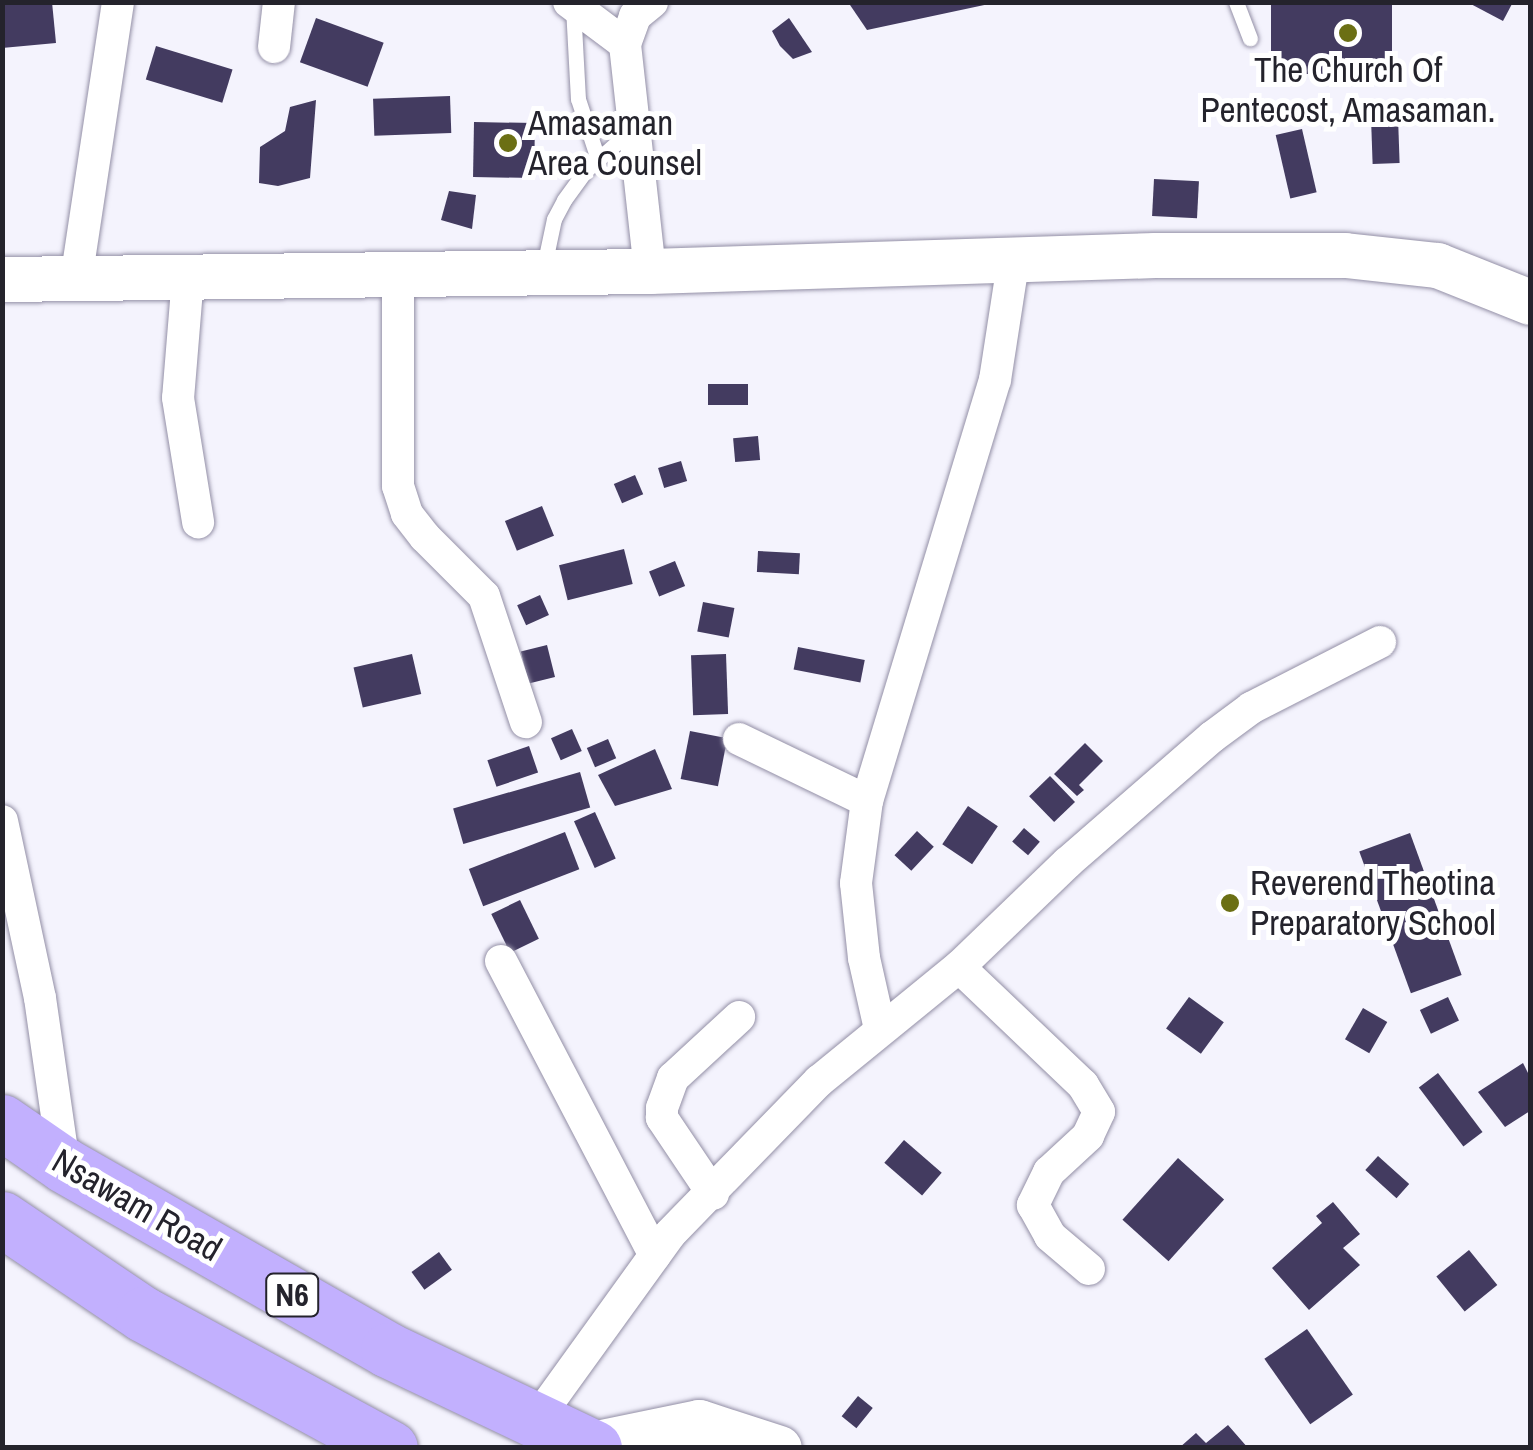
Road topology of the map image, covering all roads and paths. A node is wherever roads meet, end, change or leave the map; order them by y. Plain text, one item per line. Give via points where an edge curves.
1 (118, 2) edge
2 (279, 2) edge
3 (652, 2) edge
4 (1236, 2) edge
5 (571, 4) edge
6 (1250, 38) dead end
7 (626, 44) junction
8 (274, 48) dead end
9 (634, 127) junction
10 (598, 159) junction
11 (1014, 258) junction
12 (543, 271) junction
13 (650, 271) junction
14 (398, 274) junction
15 (188, 278) junction
16 (2, 279) edge
17 (76, 280) junction
18 (1530, 302) edge
19 (198, 522) dead end
20 (1380, 642) dead end
21 (526, 722) dead end
22 (739, 740) dead end
23 (867, 801) junction
24 (2, 821) edge
25 (502, 961) dead end
26 (959, 966) junction
27 (738, 1018) dead end
28 (880, 1028) junction
29 (2, 1122) edge
30 (64, 1165) junction
31 (714, 1194) junction
32 (2, 1219) edge
33 (654, 1255) junction
34 (1089, 1268) dead end
35 (536, 1420) junction
36 (590, 1446) edge
37 (390, 1448) edge
38 (779, 1448) edge

1 - 17 street
2 - 8 street
3 - 7 street via 635,16
4 - 6 lane
5 - 7 street
5 - 10 lane via 578,99
7 - 9 street
9 - 10 lane
9 - 13 street
10 - 12 lane via 554,219
11 - 13 main road
11 - 18 main road via 1344,255 1437,265
11 - 23 street via 995,380
12 - 13 main road
12 - 14 main road
14 - 15 main road
14 - 21 street via 398,486 407,514 484,596
15 - 17 main road
15 - 19 street via 178,398
16 - 17 main road
20 - 26 street via 1252,708 1212,737
22 - 23 street
23 - 28 street via 856,883
24 - 30 street via 40,998
25 - 33 street
26 - 28 street
26 - 34 street via 1082,1086 1099,1112 1088,1136 1049,1172 1033,1205 1050,1236
27 - 31 street via 673,1078 662,1108 662,1118
28 - 31 street
29 - 30 highway, Nsawam Road / N6
30 - 35 highway, Nsawam Road / N6 via 388,1350
31 - 33 street
32 - 37 highway, N6 via 143,1314
33 - 35 street
35 - 36 highway, Nsawam Road / N6
36 - 38 main road via 699,1422

